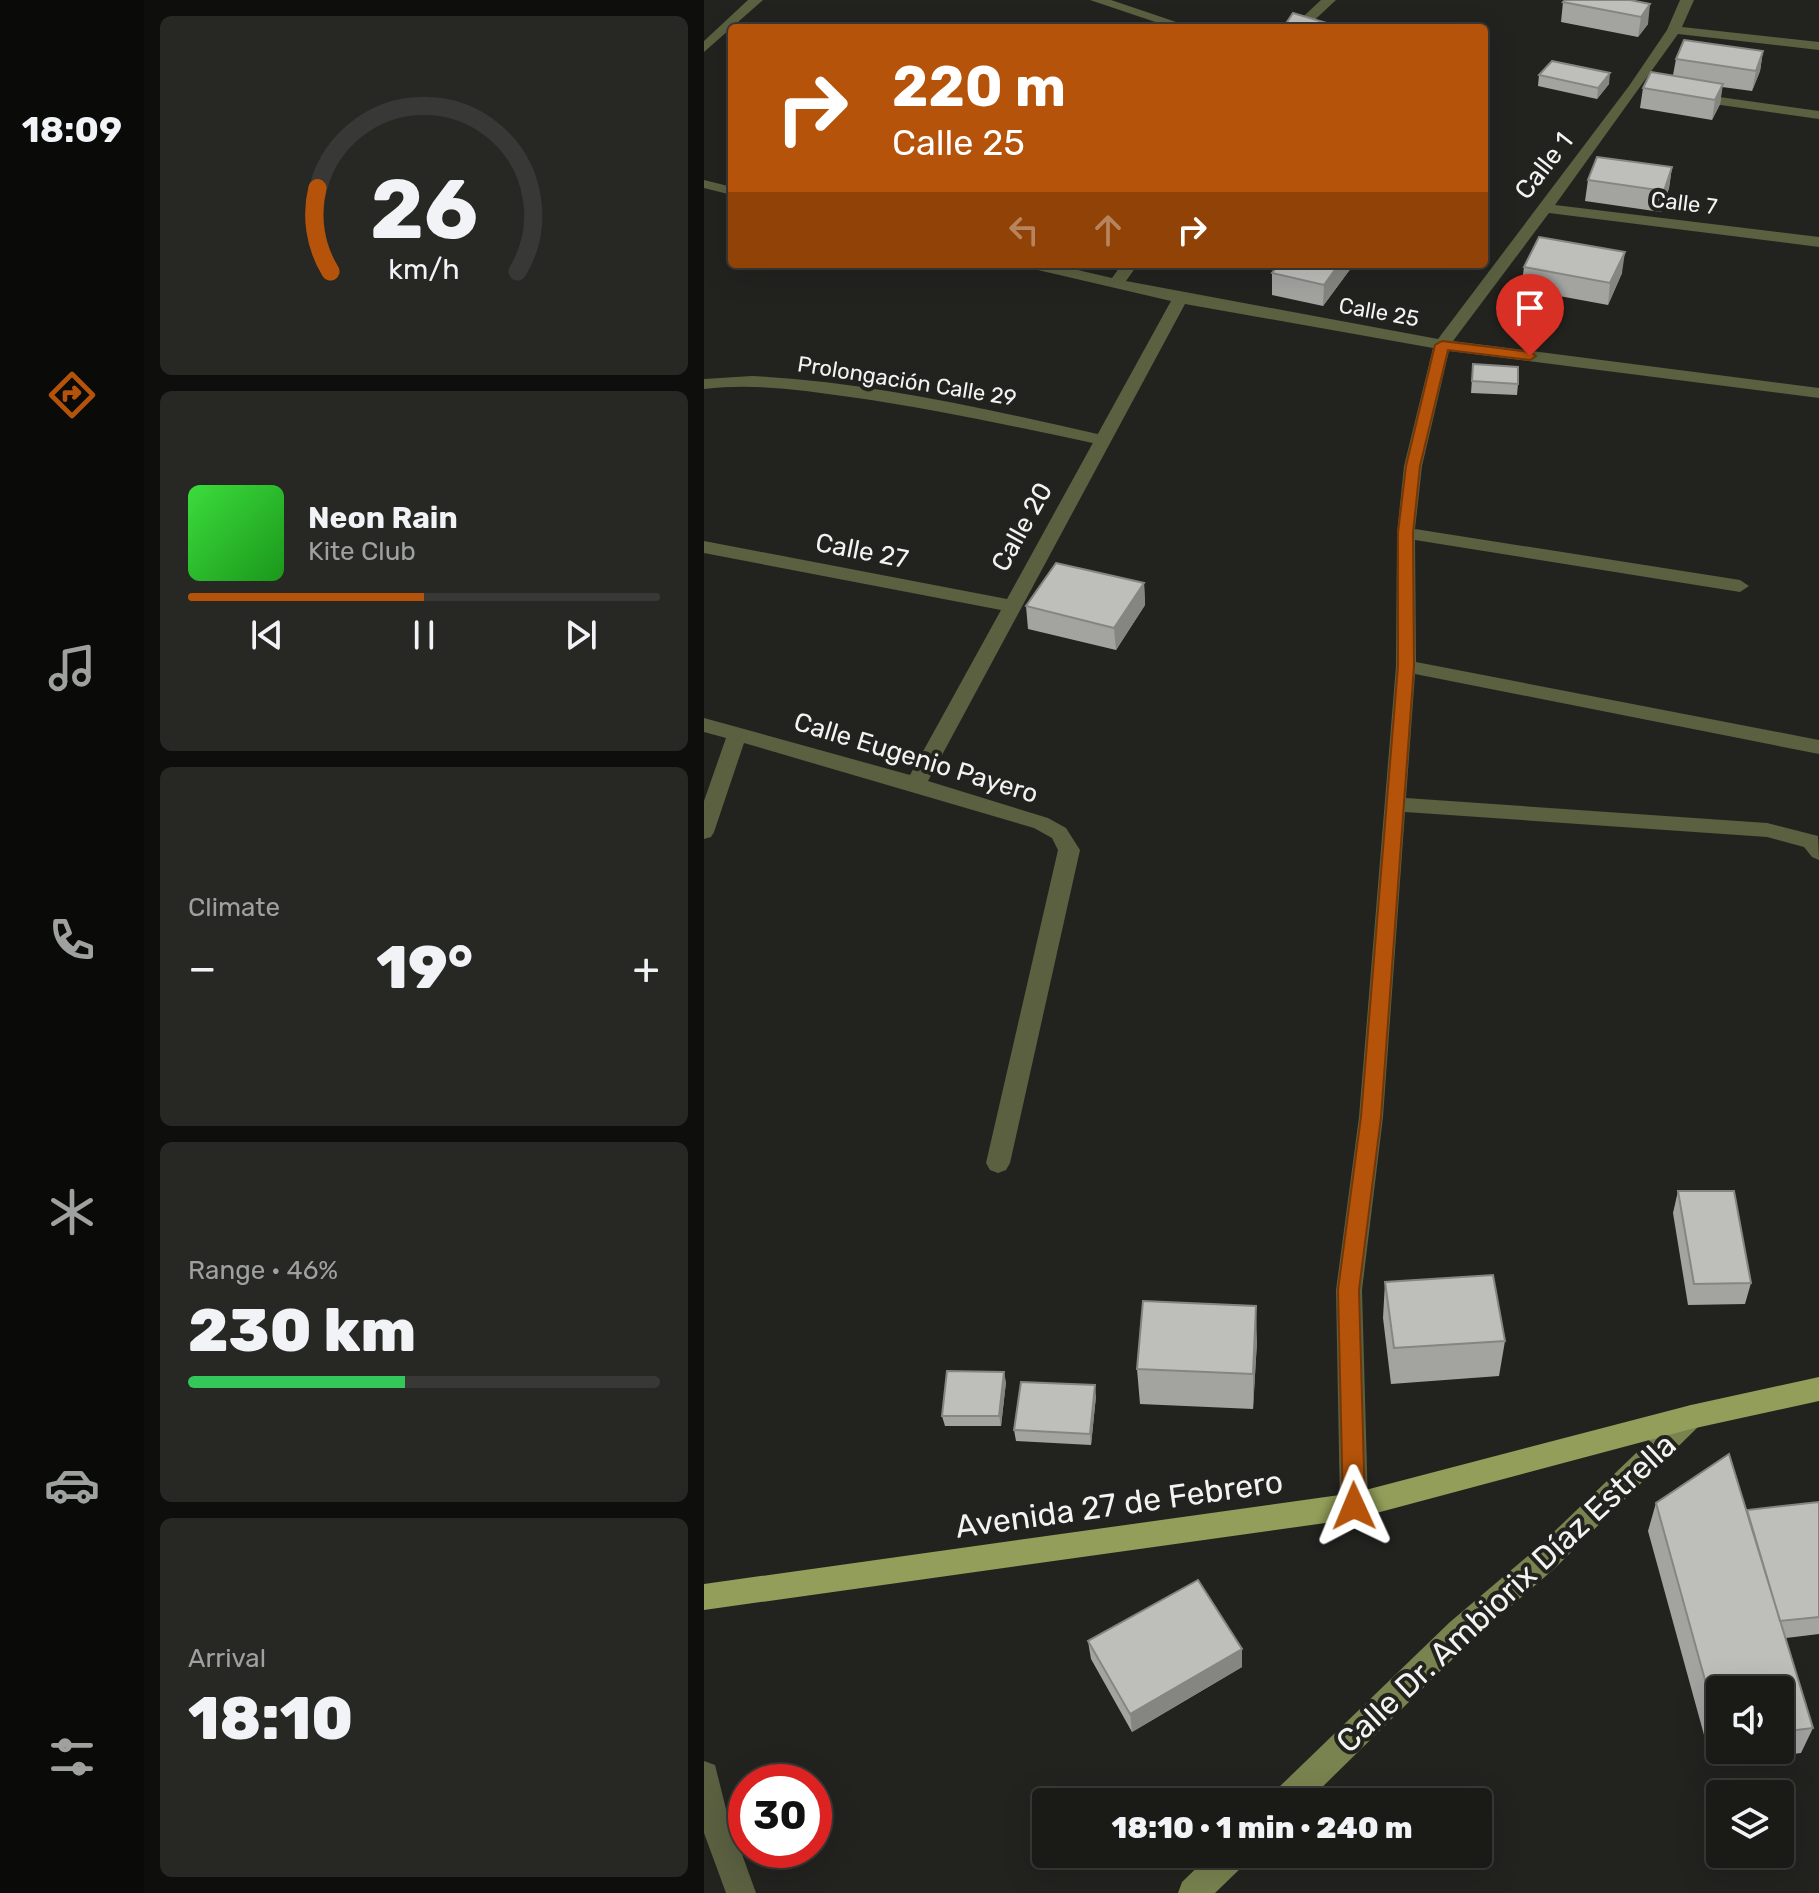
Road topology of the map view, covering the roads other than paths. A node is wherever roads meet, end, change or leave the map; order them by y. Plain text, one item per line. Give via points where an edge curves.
1 (756, 0) edge
2 (1097, 0) edge
3 (1329, 0) edge
4 (1687, 0) edge
5 (735, 24) edge
6 (1174, 24) edge
7 (1302, 24) edge
8 (1674, 30) junction
9 (728, 32) edge
10 (1819, 46) edge
11 (704, 48) edge
12 (1680, 96) edge
13 (1819, 115) edge
14 (704, 184) edge
15 (728, 190) edge
16 (1544, 208) junction
17 (1819, 242) edge
18 (1047, 268) edge
19 (1127, 268) edge
20 (1115, 285) junction
21 (1180, 298) junction
22 (1442, 345) junction
23 (704, 384) edge
24 (1819, 393) edge
25 (1102, 440) junction
26 (1406, 533) junction
27 (704, 547) edge
28 (1740, 586) dead end
29 (1011, 606) junction
30 (1406, 666) junction
31 (704, 725) edge
32 (737, 734) junction
33 (1819, 747) edge
34 (916, 784) junction
35 (1394, 804) junction
36 (704, 832) edge
37 (1819, 852) edge
38 (998, 1163) dead end
39 (1819, 1389) edge
40 (1691, 1417) junction
41 (1354, 1506) junction
42 (704, 1597) edge
43 (704, 1776) edge
44 (1300, 1788) edge
45 (1219, 1868) edge
46 (741, 1893) edge
47 (1193, 1893) edge

1 - 5 street
2 - 6 street
3 - 7 street
4 - 8 street, Calle 1
8 - 10 street
8 - 16 street, Calle 1 via 1642,90
9 - 11 street
12 - 13 street
14 - 15 street
16 - 17 street, Calle 7
16 - 22 street, Calle 1
18 - 20 street, Calle 25
19 - 20 street
20 - 21 street, Calle 25
21 - 22 street, Calle 25
21 - 25 street, Calle 20
22 - 24 street, Calle 25
22 - 26 street, Calle 1 via 1413,466
23 - 25 street, Prolongación Calle 29 via 730,380 861,393
25 - 29 street, Calle 20
26 - 28 street
26 - 30 street, Calle 1
27 - 29 street, Calle 27
29 - 34 street, Calle 20
30 - 33 street
30 - 35 street, Calle 1
31 - 32 street, Calle Eugenio Payero
32 - 34 street, Calle Eugenio Payero
32 - 36 street
34 - 38 street, Calle Eugenio Payero via 1041,823 1059,833 1069,850
35 - 37 street via 1767,830 1811,841
35 - 41 street, Calle 1 via 1371,1117 1349,1290
39 - 40 main road, Avenida 27 de Febrero
40 - 41 main road, Avenida 27 de Febrero
40 - 44 main road, Calle Dr. Ambiorix Díaz Estrella
41 - 42 main road, Avenida 27 de Febrero
43 - 46 street
45 - 47 main road

